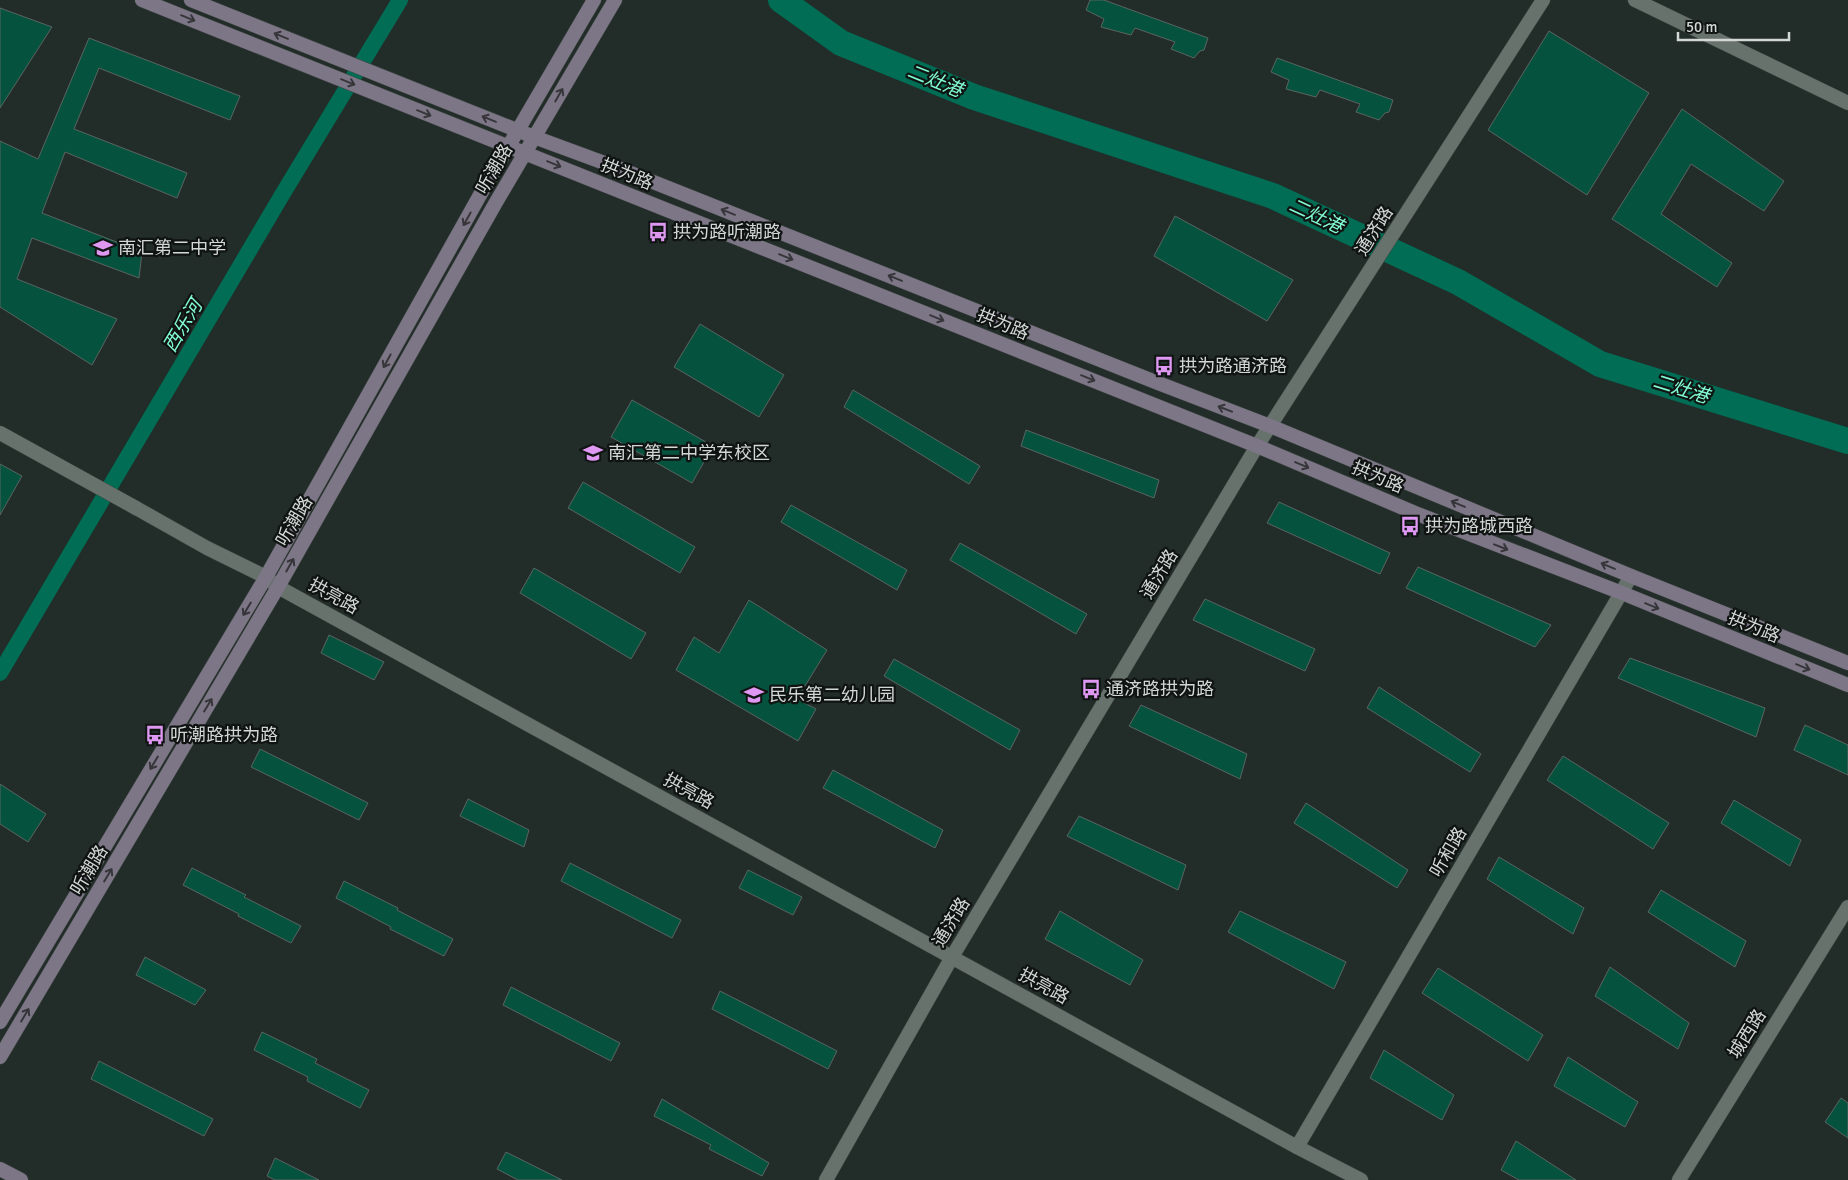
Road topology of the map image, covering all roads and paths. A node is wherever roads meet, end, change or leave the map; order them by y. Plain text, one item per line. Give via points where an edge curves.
1 (142, 0) edge
2 (191, 0) edge
3 (594, 0) edge
4 (615, 0) edge
5 (1543, 0) edge
6 (1635, 0) edge
7 (1848, 103) edge
8 (518, 131) junction
9 (534, 137) junction
10 (508, 146) junction
11 (525, 153) junction
12 (1270, 426) junction
13 (0, 433) edge
14 (1258, 446) junction
15 (1631, 576) junction
16 (266, 577) junction
17 (278, 587) junction
18 (1622, 593) junction
19 (1848, 663) edge
20 (1848, 685) edge
21 (1848, 907) edge
22 (952, 957) junction
23 (0, 1022) edge
24 (0, 1057) edge
25 (1297, 1147) junction
26 (0, 1169) edge
27 (21, 1180) edge
28 (826, 1180) edge
29 (1361, 1180) edge
30 (1678, 1180) edge

1 -> 10 main road, 拱为路
8 -> 2 main road, 拱为路
3 - 8 main road, 听潮路
9 -> 4 main road, 听潮路
5 - 12 street, 通济路
6 - 7 street
8 - 9 main road, 拱为路
8 - 10 main road, 听潮路
9 - 11 main road, 听潮路
12 -> 9 main road, 拱为路
10 - 11 main road, 拱为路
10 -> 16 main road, 听潮路
11 -> 14 main road, 拱为路
17 -> 11 main road, 听潮路
12 - 14 street, 通济路
15 -> 12 main road, 拱为路
13 - 16 street, 拱亮路 via 207,548
14 -> 18 main road, 拱为路 via 1415,514
14 - 22 street, 通济路
15 - 18 street, 听和路
15 - 19 main road, 拱为路
16 - 17 street, 拱亮路
16 -> 23 main road, 听潮路
17 - 22 street, 拱亮路
24 -> 17 main road, 听潮路
18 -> 20 main road, 拱为路
18 - 25 street, 听和路
21 - 30 street, 城西路
22 - 25 street, 拱亮路
22 - 28 street, 通济路
25 - 29 street, 拱亮路
26 - 27 main road

